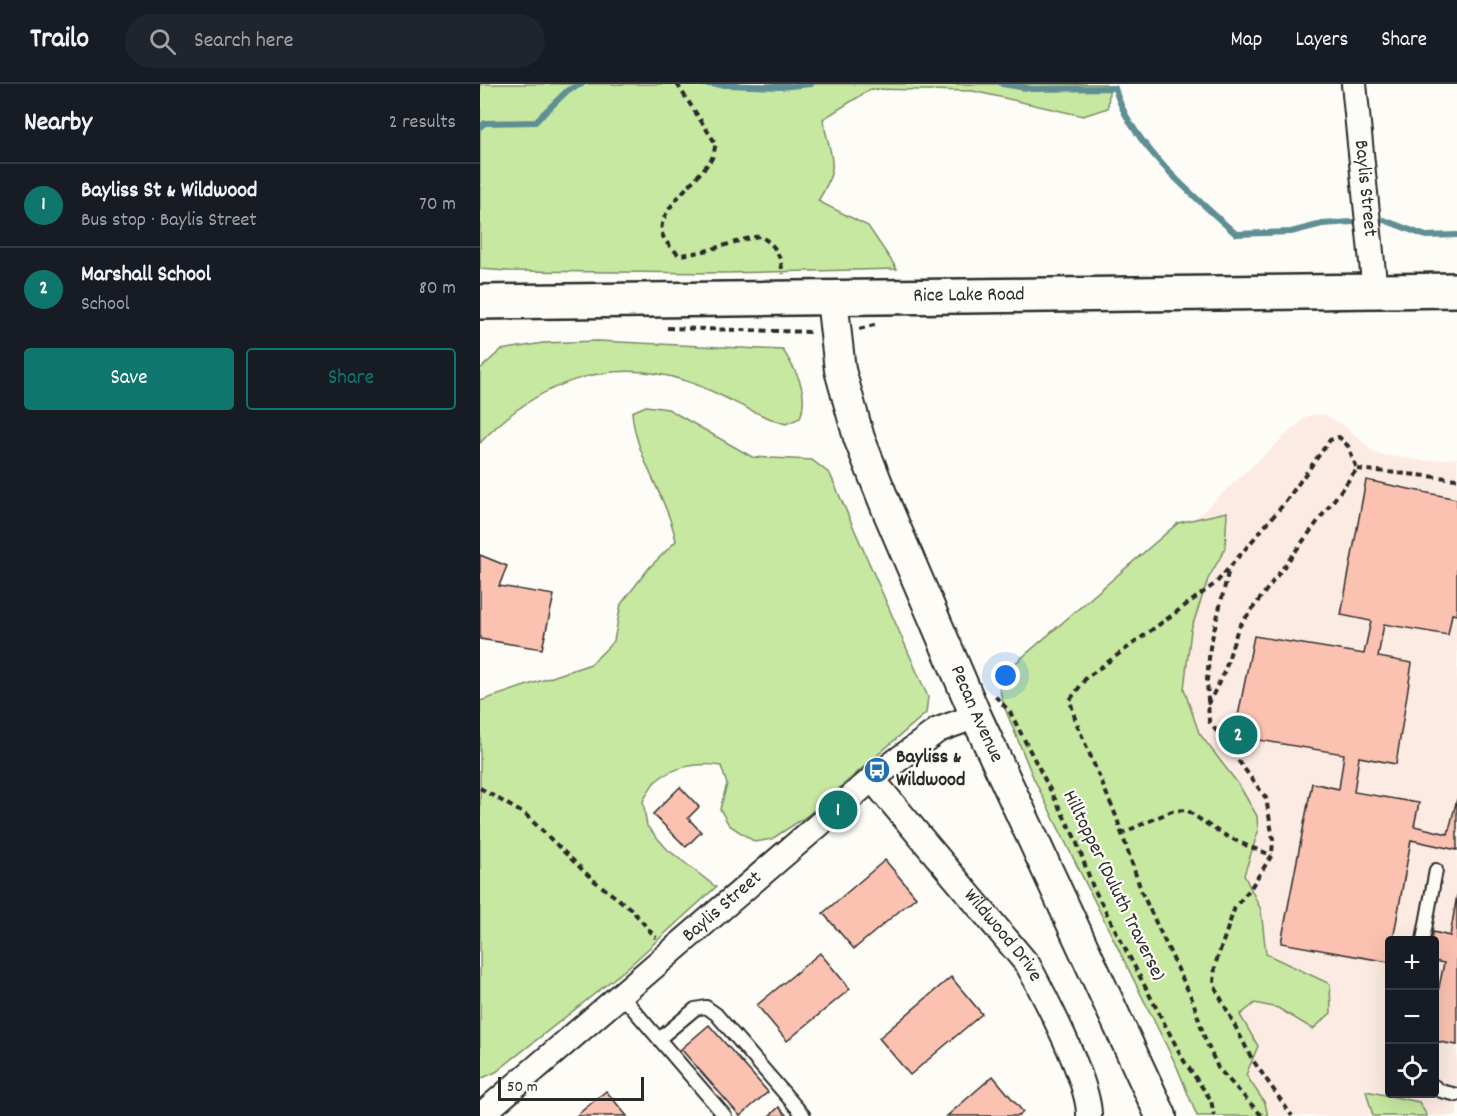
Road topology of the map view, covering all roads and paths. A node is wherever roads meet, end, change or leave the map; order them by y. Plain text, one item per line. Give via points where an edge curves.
1 (677, 84) edge
2 (1354, 84) edge
3 (783, 275) dead end
4 (1457, 290) edge
5 (1375, 292) junction
6 (832, 298) junction
7 (480, 302) edge
8 (664, 327) dead end
9 (806, 333) dead end
10 (1357, 469) junction
11 (1457, 479) edge
12 (1229, 570) junction
13 (972, 705) junction
14 (1208, 705) junction
15 (872, 779) junction
16 (480, 788) edge
17 (1120, 834) junction
18 (1272, 855) junction
19 (1436, 870) dead end
20 (1424, 936) edge
21 (670, 953) junction
22 (621, 995) junction
23 (659, 1039) junction
24 (1439, 1090) edge
25 (1457, 1095) edge
26 (480, 1116) edge
27 (725, 1116) edge
28 (804, 1116) edge
29 (1089, 1116) edge
30 (1161, 1116) edge
31 (1214, 1116) edge
32 (1262, 1116) edge
33 (1292, 1116) edge

1 - 3 path via 716,144 712,160 662,221 661,233 667,244 680,255 706,253 734,240 760,236 780,254
2 - 5 street, Baylis Street
4 - 5 main road, Rice Lake Road
5 - 6 main road, Rice Lake Road
6 - 7 main road, Rice Lake Road
6 - 13 street, Pecan Avenue via 840,370 859,438
8 - 9 path
10 - 11 path
10 - 12 path via 1348,446 1339,437 1330,440 1304,479
10 - 14 path via 1238,628
12 - 14 path via 1210,647
12 - 17 path via 1086,678 1070,699
13 - 15 street, Baylis Street
13 - 30 street, Pecan Avenue
13 - 31 path, Hilltopper (Duluth Traverse) via 985,691 1011,712 1075,838 1093,887 1184,1061 1211,1100
14 - 18 path via 1209,721 1266,798
15 - 21 street, Baylis Street
15 - 29 street, Wildwood Drive via 1028,965 1086,1091
16 - 21 path via 525,815 592,879 631,909
17 - 18 path via 1172,811 1186,810 1235,843
17 - 32 path via 1218,1068
18 - 33 path via 1235,907 1215,965 1214,985 1252,1059
19 - 20 lane
21 - 22 street, Baylis Street
22 - 23 lane
22 - 26 street, Baylis Street
23 - 27 lane
23 - 28 lane via 695,1009 706,1007
24 - 25 lane

